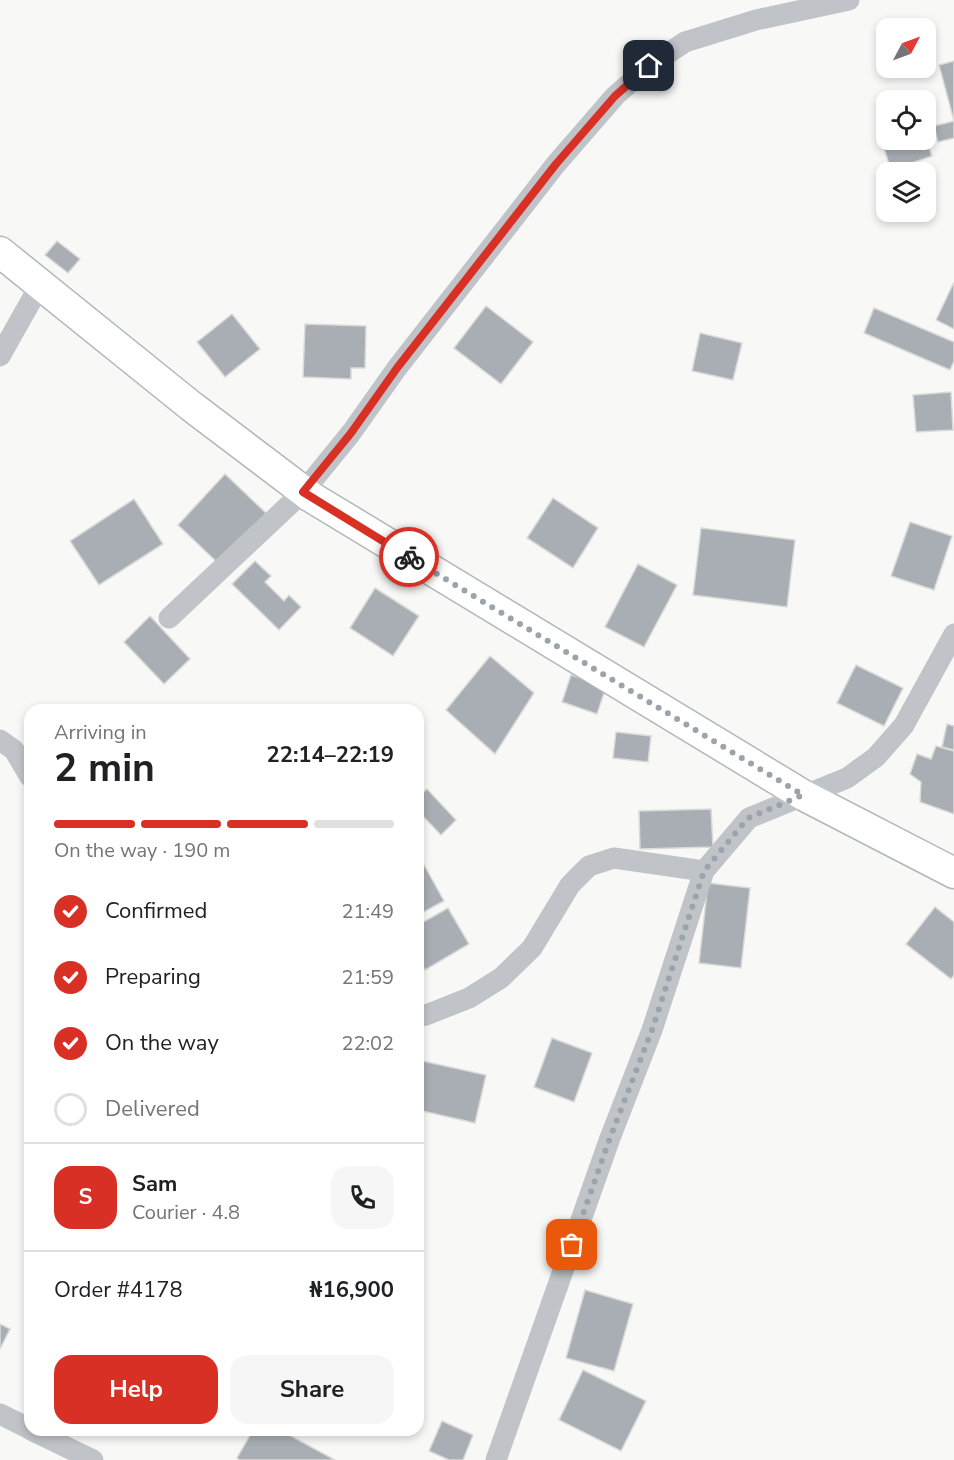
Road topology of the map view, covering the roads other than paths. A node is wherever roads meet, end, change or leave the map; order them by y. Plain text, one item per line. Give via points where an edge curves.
1 (849, 0) edge
2 (0, 252) edge
3 (40, 285) junction
4 (0, 356) edge
5 (303, 492) junction
6 (169, 618) dead end
7 (954, 634) edge
8 (0, 740) edge
9 (24, 767) edge
10 (803, 795) junction
11 (704, 871) junction
12 (954, 873) edge
13 (424, 1015) edge
14 (0, 1414) edge
15 (24, 1426) edge
16 (44, 1436) edge
17 (93, 1460) edge
18 (496, 1460) edge

1 - 5 street via 756,20 685,42 615,96 556,164
2 - 3 street
3 - 4 street
3 - 5 street
5 - 6 street
5 - 10 street
7 - 10 street via 904,725 889,743 847,778
8 - 9 street via 14,750
10 - 11 street via 748,818
10 - 12 street
11 - 13 street via 614,858 589,866 570,885 532,948 501,978 469,998
11 - 18 street via 652,1030
14 - 15 street
16 - 17 street

